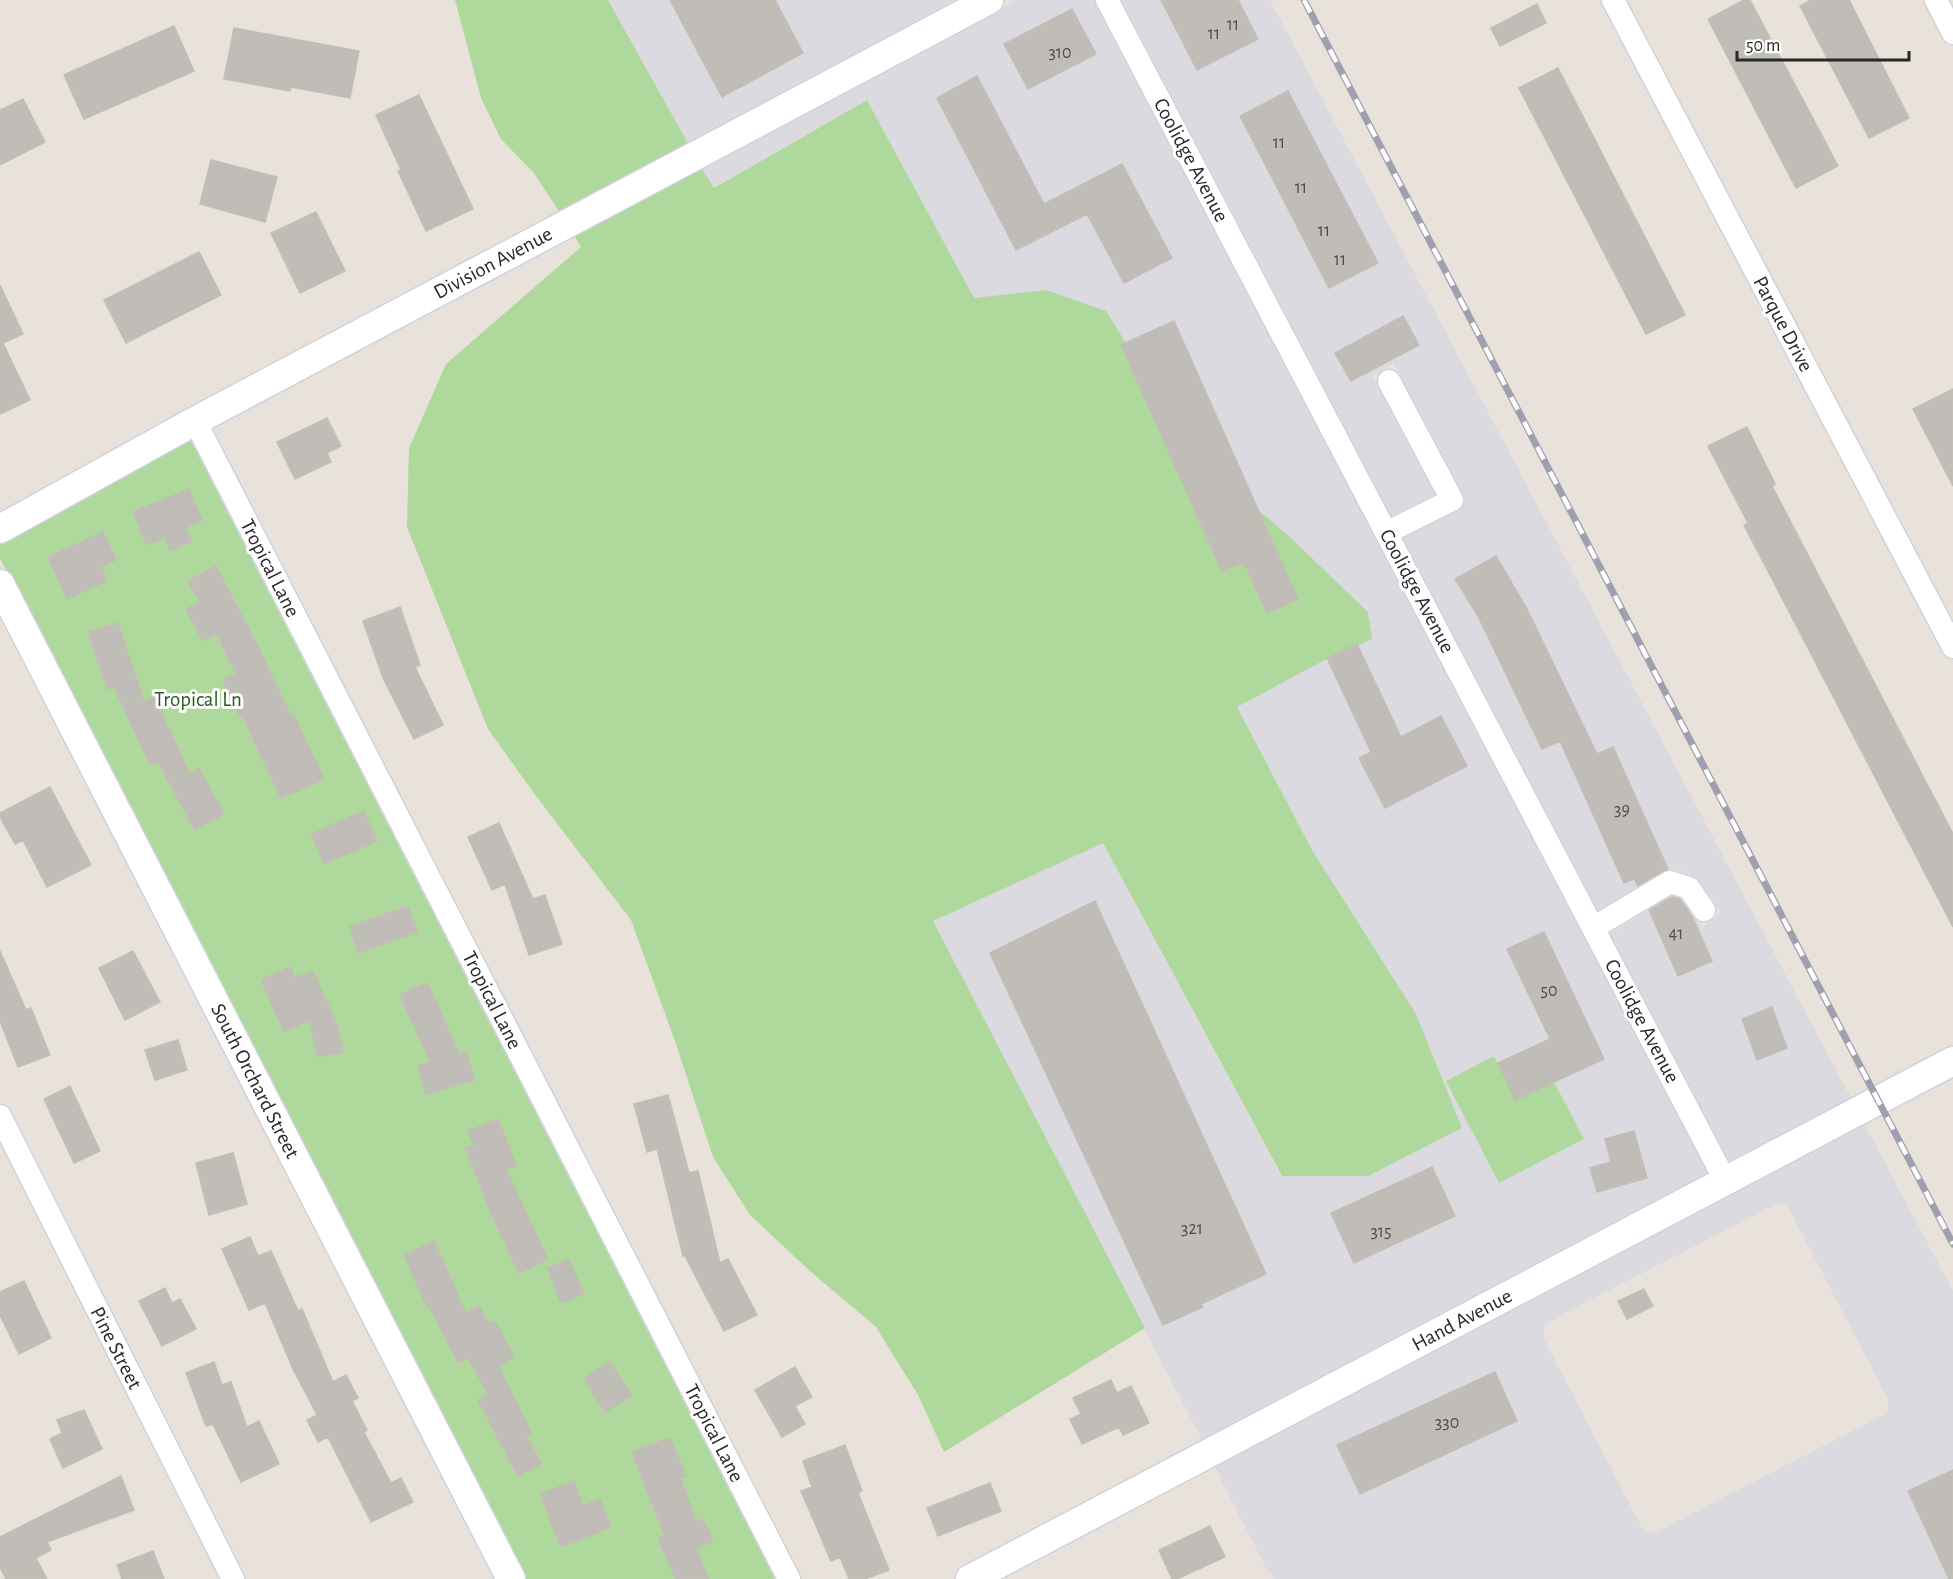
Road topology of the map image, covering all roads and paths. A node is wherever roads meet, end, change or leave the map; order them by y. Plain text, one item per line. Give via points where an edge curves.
1 (989, 0) edge
2 (1107, 0) edge
3 (1613, 0) edge
4 (1936, 0) edge
5 (1953, 33) edge
6 (1389, 381) dead end
7 (195, 421) junction
8 (0, 529) edge
9 (1386, 533) junction
10 (0, 584) edge
11 (1953, 647) edge
12 (1704, 910) dead end
13 (1593, 928) junction
14 (1953, 1061) edge
15 (0, 1116) edge
16 (1726, 1182) junction
17 (233, 1579) edge
18 (510, 1579) edge
19 (789, 1579) edge
20 (970, 1579) edge

1 - 7 street, Division Avenue
2 - 9 street, Coolidge Avenue
3 - 11 street, Parque Drive
4 - 5 street
6 - 9 street via 1452,500
7 - 8 street, Division Avenue
7 - 19 street, Tropical Lane
9 - 13 street, Coolidge Avenue
10 - 18 street, South Orchard Street
12 - 13 street via 1689,888 1670,882
13 - 16 street, Coolidge Avenue
14 - 16 street, Hand Avenue
15 - 17 street, Pine Street
16 - 20 street, Hand Avenue

